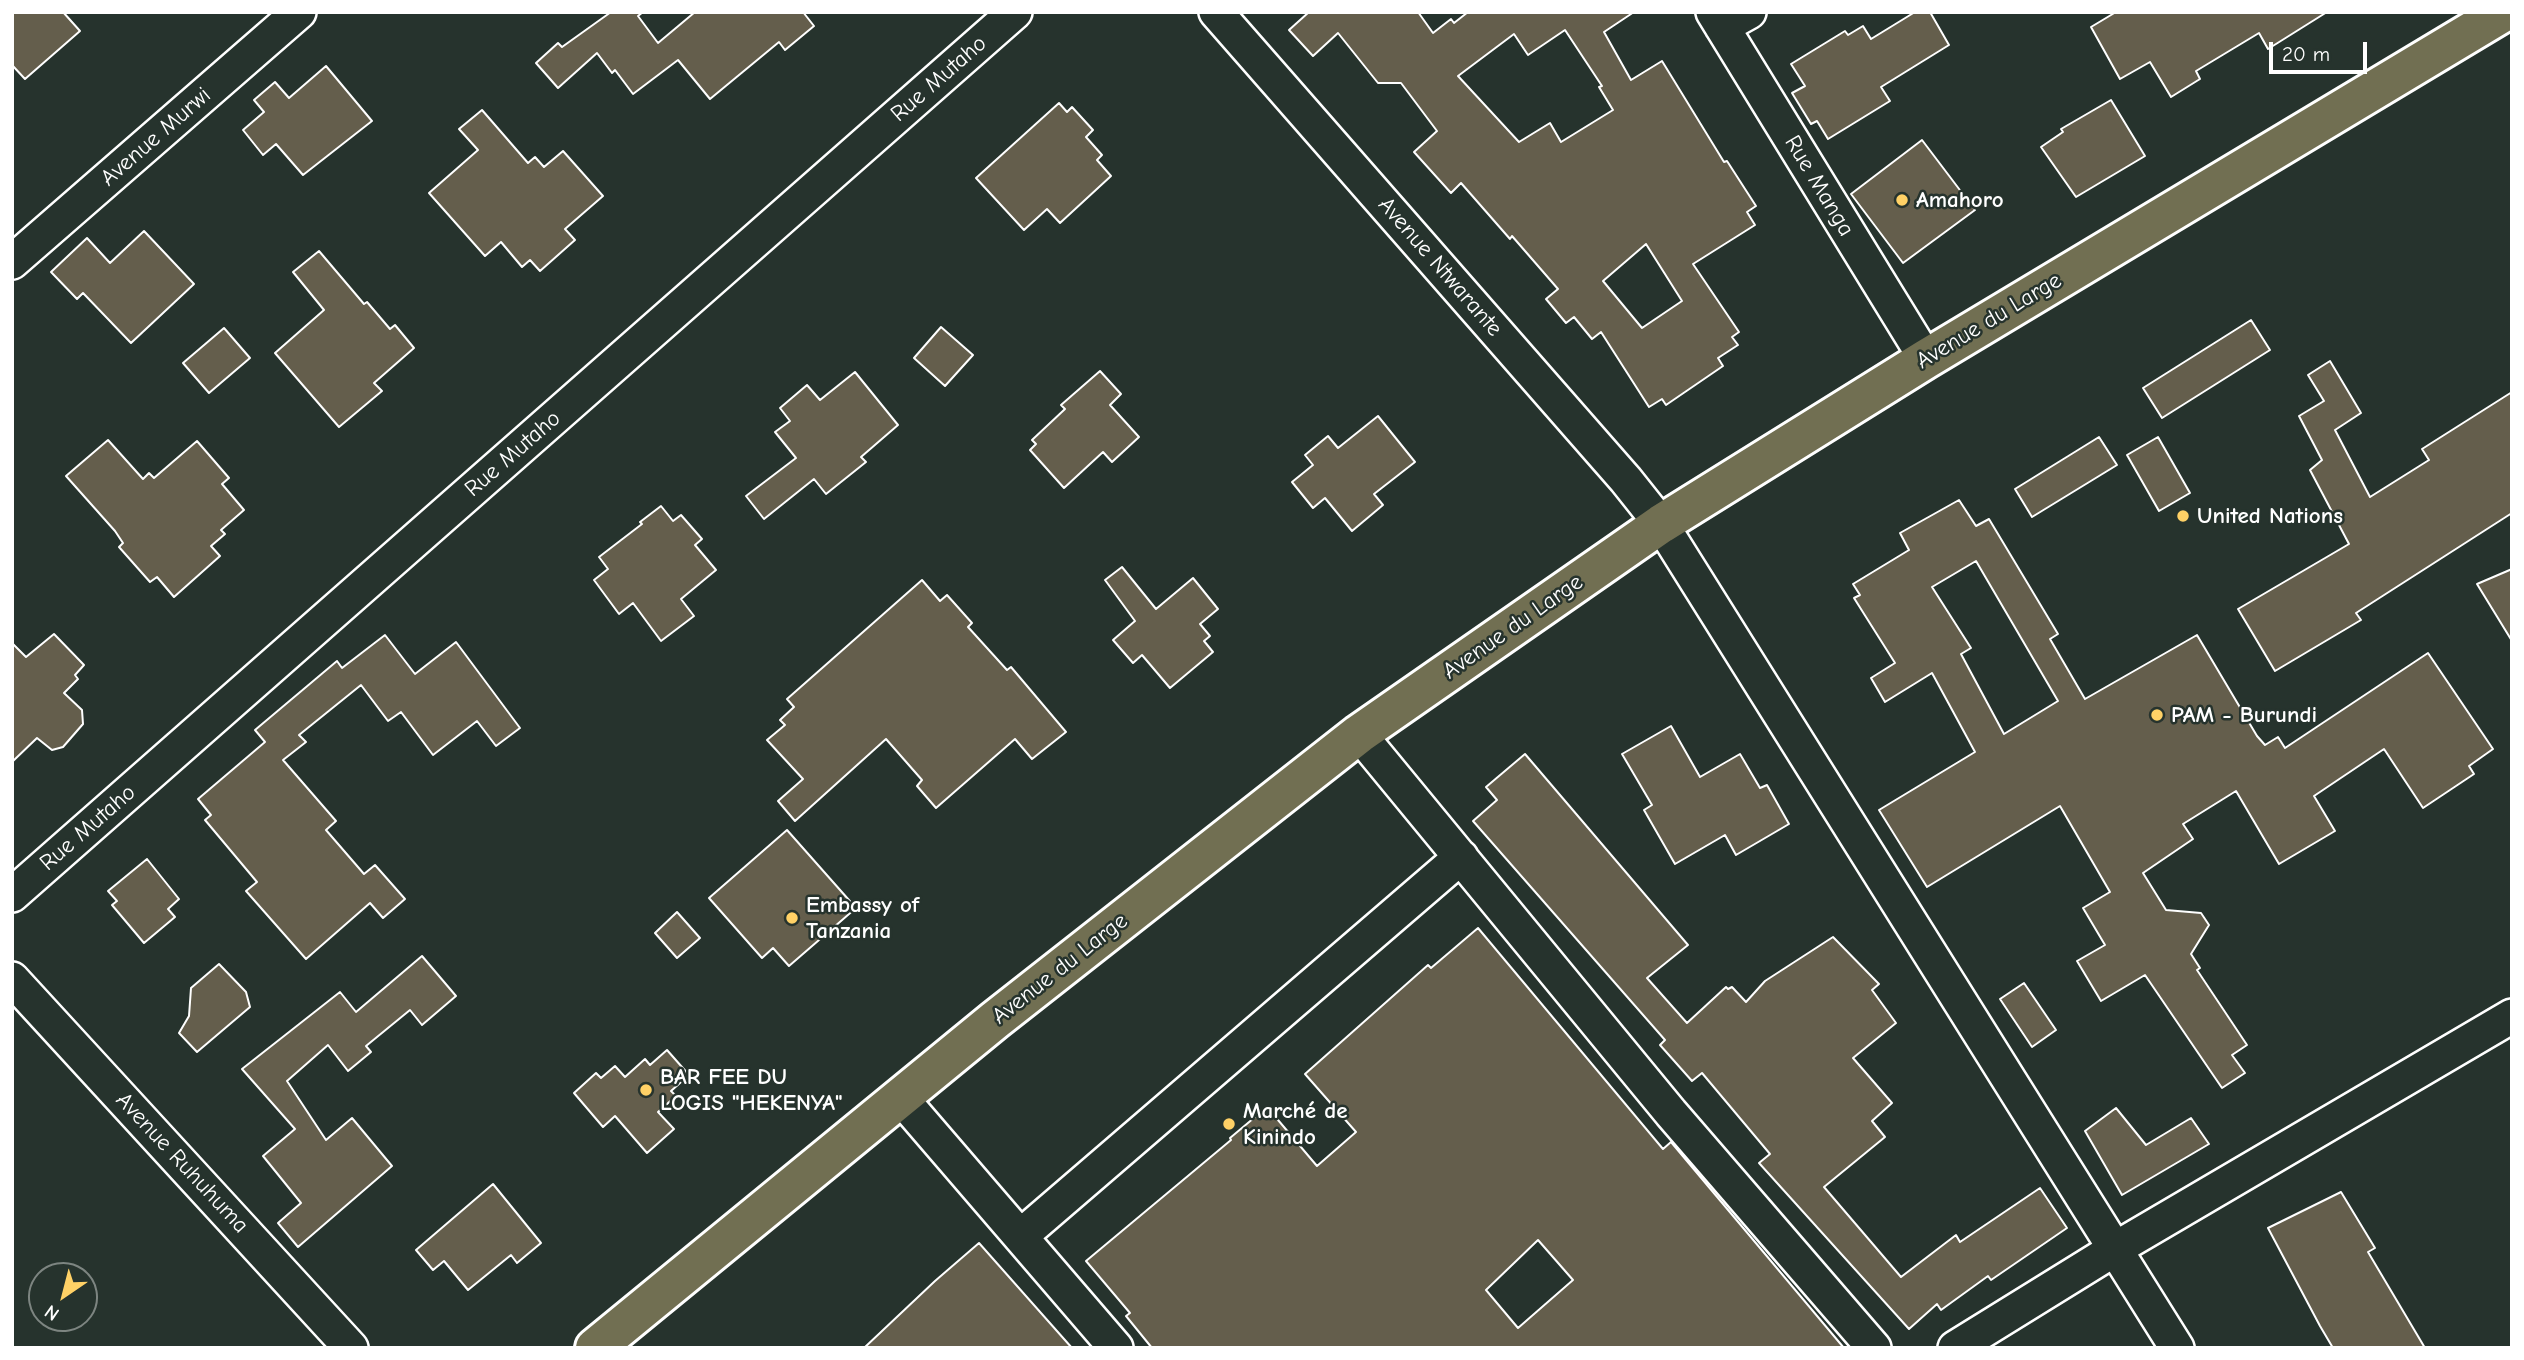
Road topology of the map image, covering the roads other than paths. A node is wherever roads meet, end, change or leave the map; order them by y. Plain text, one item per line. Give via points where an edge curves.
1 (299, 12) edge
2 (1015, 12) edge
3 (1216, 12) edge
4 (2504, 12) edge
5 (1728, 17) edge
6 (12, 262) edge
7 (1926, 359) junction
8 (1661, 524) junction
9 (1360, 734) junction
10 (1461, 857) junction
11 (12, 895) edge
12 (12, 979) edge
13 (2512, 1016) edge
14 (901, 1098) junction
15 (1022, 1235) junction
16 (2115, 1249) junction
17 (351, 1348) edge
18 (595, 1348) edge
19 (1116, 1348) edge
20 (1874, 1348) edge
21 (1955, 1348) edge
22 (2177, 1348) edge

1 - 6 street, Avenue Murwi
2 - 11 street, Rue Mutaho
3 - 8 street, Avenue Ntwarante
4 - 7 main road, Avenue du Large
5 - 7 street, Rue Manga
7 - 8 main road, Avenue du Large
8 - 9 main road, Avenue du Large
8 - 16 street, Avenue Ntwarante
9 - 10 street
9 - 14 main road, Avenue du Large
10 - 15 street
10 - 20 street via 1671,1113
12 - 17 street, Avenue Ruhuhuma
13 - 16 street
14 - 15 street
14 - 18 main road, Avenue du Large
15 - 19 street
16 - 21 street
16 - 22 street, Avenue Ntwarante

